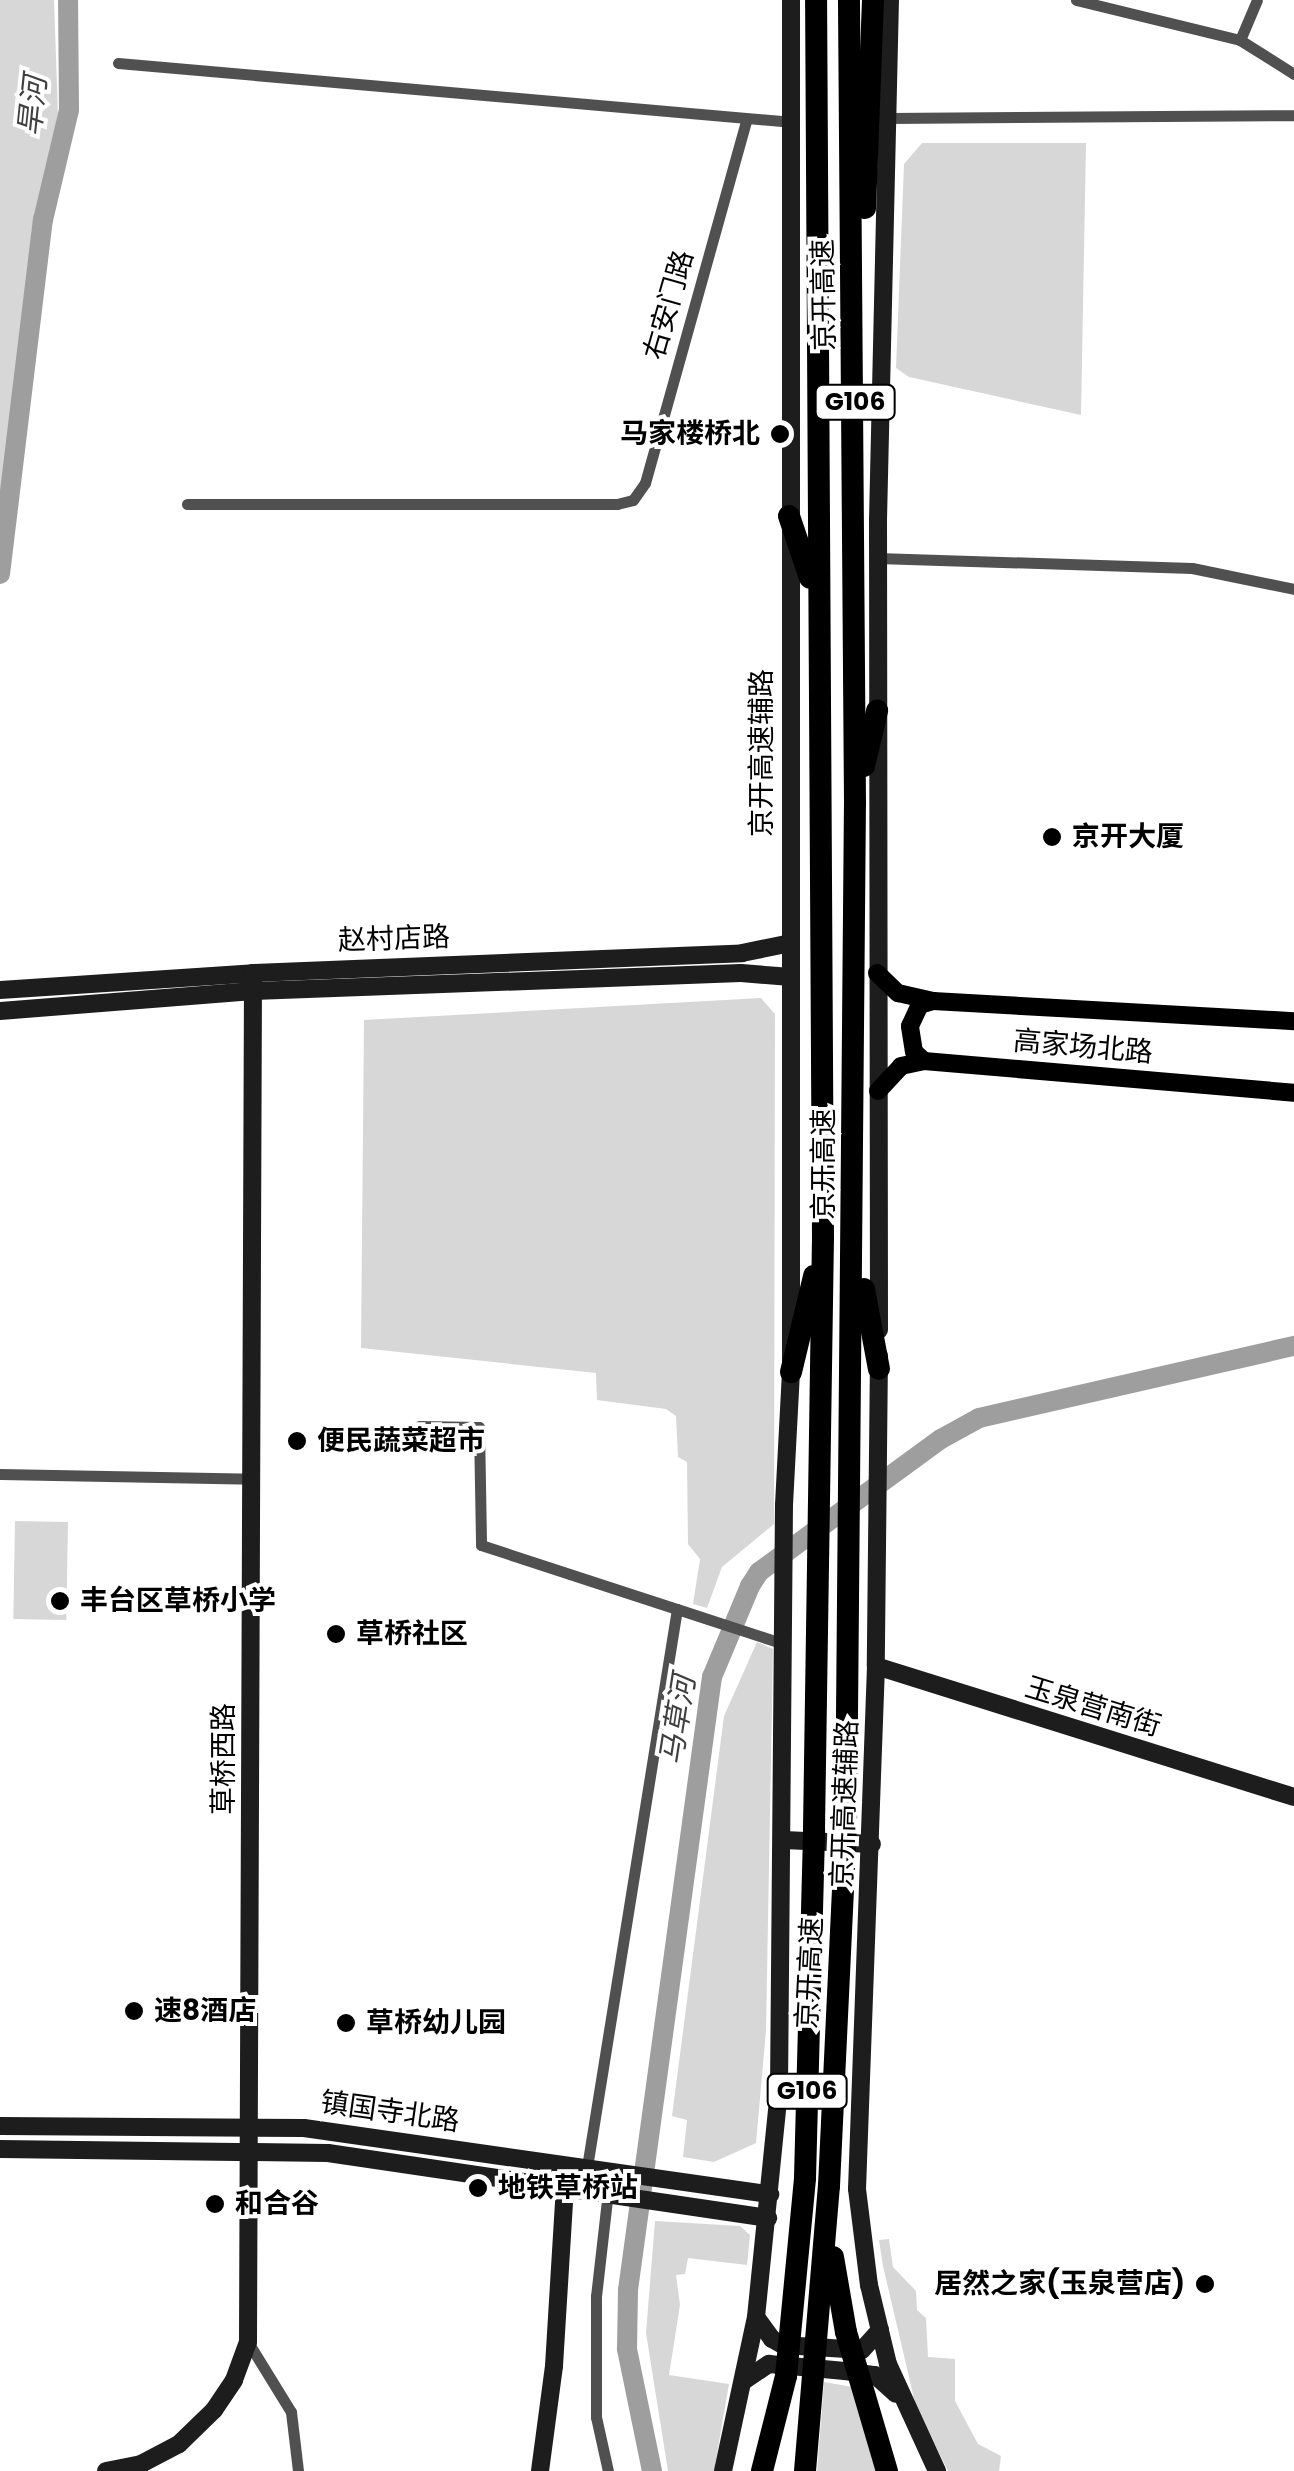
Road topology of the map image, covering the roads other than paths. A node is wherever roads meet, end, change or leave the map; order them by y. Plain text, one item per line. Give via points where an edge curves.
1 (791, 0) edge
2 (816, 0) edge
3 (849, 0) edge
4 (872, 0) edge
5 (890, 0) edge
6 (1076, 0) edge
7 (1257, 0) edge
8 (1240, 40) junction
9 (118, 64) dead end
10 (1294, 74) edge
11 (1294, 115) edge
12 (889, 118) junction
13 (746, 122) junction
14 (792, 122) junction
15 (854, 311) junction
16 (187, 504) dead end
17 (789, 516) junction
18 (878, 558) junction
19 (1294, 589) edge
20 (817, 596) junction
21 (877, 711) junction
22 (856, 804) junction
23 (790, 944) junction
24 (877, 973) junction
25 (791, 977) junction
26 (253, 982) junction
27 (0, 990) edge
28 (934, 1001) junction
29 (0, 1011) edge
30 (1294, 1021) edge
31 (924, 1061) junction
32 (878, 1091) junction
33 (1294, 1093) edge
34 (823, 1238) junction
35 (854, 1238) junction
36 (878, 1369) junction
37 (791, 1372) junction
38 (419, 1426) dead end
39 (0, 1474) edge
40 (252, 1479) junction
41 (677, 1609) junction
42 (784, 1644) junction
43 (876, 1666) junction
44 (1294, 1797) edge
45 (784, 1840) junction
46 (872, 1844) junction
47 (0, 2126) edge
48 (252, 2128) junction
49 (0, 2150) edge
50 (252, 2151) junction
51 (587, 2167) junction
52 (565, 2186) junction
53 (830, 2186) junction
54 (610, 2192) junction
55 (770, 2194) junction
56 (768, 2218) junction
57 (756, 2317) junction
58 (880, 2330) junction
59 (248, 2342) junction
60 (786, 2376) junction
61 (745, 2380) junction
62 (906, 2406) junction
63 (872, 2416) junction
64 (106, 2471) edge
65 (298, 2471) edge
66 (540, 2471) edge
67 (608, 2471) edge
68 (723, 2471) edge
69 (762, 2471) edge
70 (778, 2471) edge
71 (805, 2471) edge
72 (887, 2471) edge
73 (905, 2471) edge
74 (936, 2471) edge

1 - 14 street, 京开高速辅路
2 - 20 highway, 京开高速 / G106
3 - 15 highway, 京开高速 / G106
4 - 15 highway via 868,172
5 - 12 street
6 - 8 street
7 - 8 street
8 - 10 street
9 - 13 street
11 - 12 street
12 - 18 street
13 - 14 street
13 - 16 street, 右安门路 via 644,483 633,500
14 - 17 street, 京开高速辅路
15 - 22 highway, 京开高速 / G106
17 - 20 highway
17 - 23 street, 京开高速辅路
18 - 19 street via 1192,568
18 - 21 street
20 - 34 highway, 京开高速 / G106
21 - 22 highway
21 - 24 street
22 - 35 highway, 京开高速 / G106
23 - 25 street, 京开高速辅路
23 - 26 street, 赵村店路 via 742,953
24 - 28 main road, 高家场北路 via 898,992
24 - 32 street
25 - 26 street, 赵村店路
25 - 37 street, 京开高速辅路
26 - 27 street, 赵村店路
26 - 29 street, 赵村店路
26 - 40 street, 草桥西路
28 - 30 main road, 高家场北路
28 - 31 main road via 920,1005 910,1026 914,1052
31 - 32 main road via 901,1066
31 - 33 main road, 高家场北路
32 - 36 street
34 - 37 highway
34 - 60 highway, 京开高速 / G106 via 805,2178
35 - 36 highway
35 - 53 highway, 京开高速 / G106 via 846,1830
36 - 43 street, 京开高速辅路
37 - 42 street, 京开高速辅路
38 - 41 street via 479,1427 481,1545
39 - 40 street
40 - 48 street, 草桥西路
41 - 42 street
41 - 51 street
42 - 45 street
43 - 44 street, 玉泉营南街
43 - 46 street, 京开高速辅路
45 - 46 street
45 - 55 street
46 - 58 street, 京开高速辅路 via 857,2189
47 - 48 street, 镇国寺北路
48 - 50 street, 草桥西路
48 - 51 street, 镇国寺北路 via 304,2128
49 - 50 street, 镇国寺北路
50 - 52 street, 镇国寺北路 via 328,2153
50 - 59 street, 草桥西路
51 - 55 street, 镇国寺北路
52 - 54 street, 镇国寺北路
52 - 66 street
53 - 63 highway via 834,2273
53 - 71 highway, 京开高速 / G106
54 - 56 street, 镇国寺北路
54 - 67 street via 596,2296 596,2416
55 - 56 street
56 - 57 street
57 - 58 street via 783,2345 862,2350
57 - 61 street
58 - 62 street, 京开高速辅路
59 - 64 street, 草桥西路 via 214,2410 178,2444 141,2464
59 - 65 street via 291,2412
60 - 69 highway
60 - 70 highway
61 - 62 street via 768,2364 874,2375
61 - 68 street
62 - 74 street, 京开高速辅路
63 - 72 highway
63 - 73 highway

